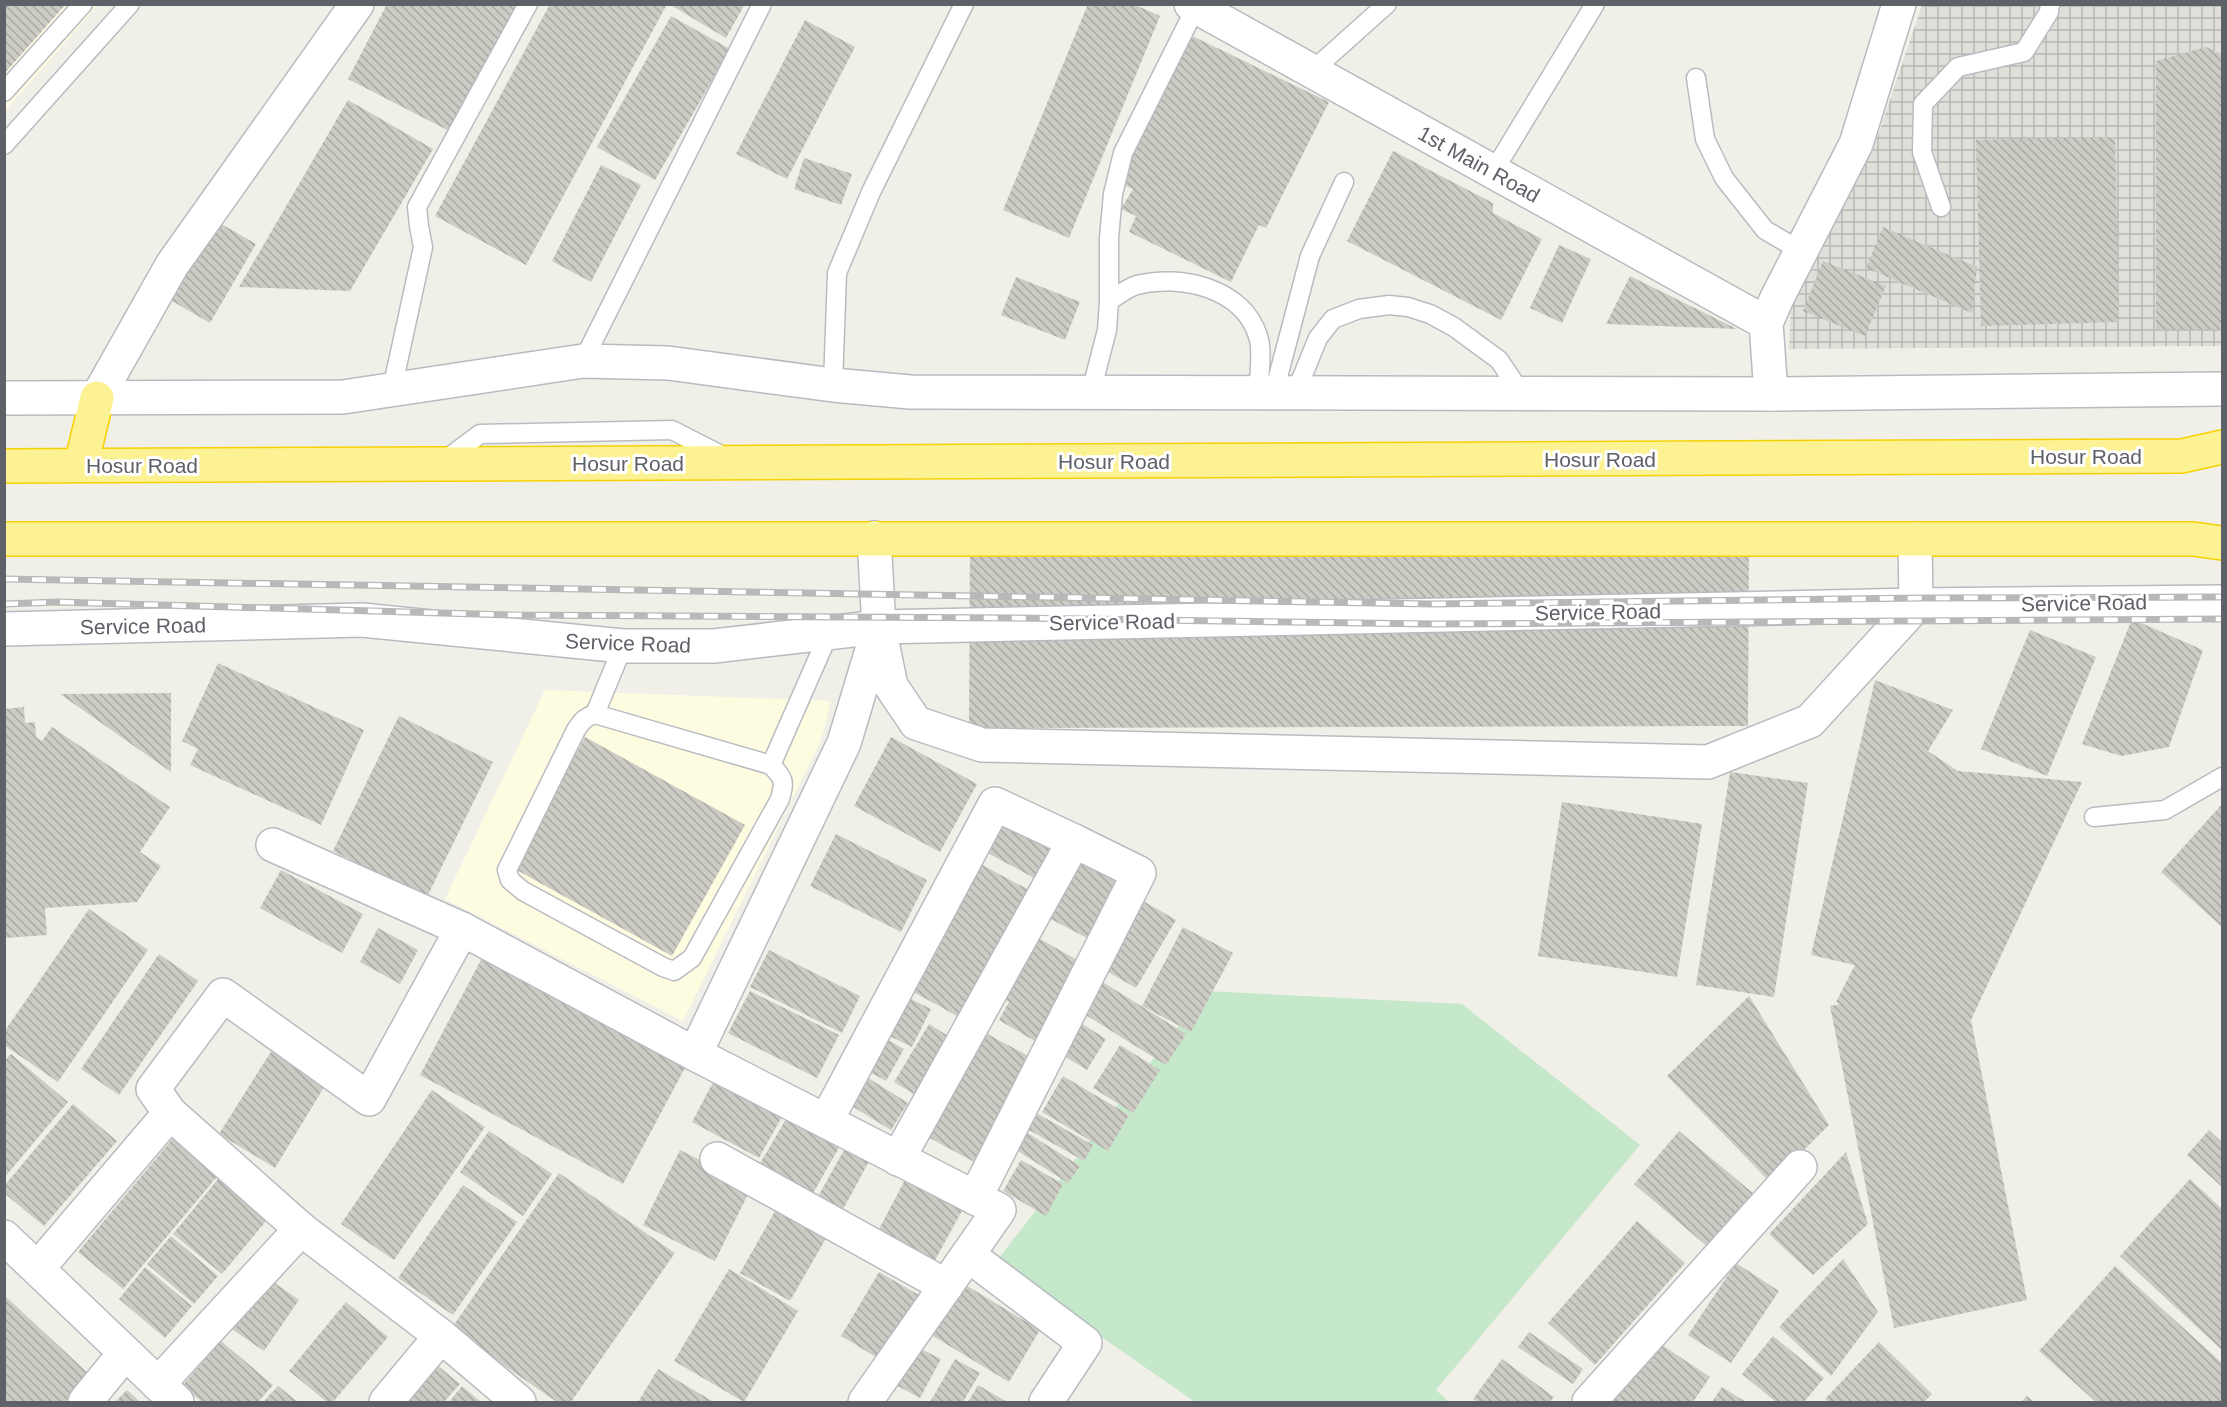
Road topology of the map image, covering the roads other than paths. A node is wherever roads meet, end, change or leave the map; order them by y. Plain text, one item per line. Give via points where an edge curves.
1 (83, 4) edge
2 (130, 4) edge
3 (357, 4) edge
4 (528, 4) edge
5 (762, 4) edge
6 (964, 4) edge
7 (1387, 4) edge
8 (1595, 4) edge
9 (1899, 4) edge
10 (2050, 4) edge
11 (1194, 6) edge
12 (1312, 71) junction
13 (1696, 78) dead end
14 (4, 92) edge
15 (4, 145) edge
16 (1493, 171) junction
17 (1344, 182) dead end
18 (1941, 207) dead end
19 (1800, 251) junction
20 (1109, 301) junction
21 (1766, 323) junction
22 (583, 361) junction
23 (833, 385) junction
24 (392, 389) junction
25 (2223, 389) edge
26 (1091, 392) junction
27 (1276, 392) junction
28 (1521, 393) junction
29 (1771, 394) junction
30 (4, 398) edge
31 (97, 398) junction
32 (2223, 447) edge
33 (2182, 456) junction
34 (2223, 458) edge
35 (81, 465) junction
36 (4, 466) edge
37 (874, 538) junction
38 (4, 539) edge
39 (1915, 539) junction
40 (2213, 539) edge
41 (2223, 602) edge
42 (1916, 605) junction
43 (879, 627) junction
44 (4, 629) edge
45 (829, 633) junction
46 (622, 646) junction
47 (595, 714) junction
48 (771, 765) junction
49 (2223, 777) edge
50 (2094, 817) dead end
51 (1074, 841) junction
52 (273, 845) dead end
53 (462, 929) junction
54 (695, 1054) junction
55 (170, 1113) junction
56 (826, 1121) junction
57 (717, 1159) dead end
58 (898, 1159) junction
59 (1800, 1167) dead end
60 (975, 1198) junction
61 (302, 1229) junction
62 (4, 1237) edge
63 (968, 1254) junction
64 (38, 1268) junction
65 (946, 1286) junction
66 (441, 1336) junction
67 (125, 1353) junction
68 (167, 1393) edge
69 (85, 1402) edge
70 (386, 1402) edge
71 (519, 1402) edge
72 (865, 1402) edge
73 (1046, 1402) edge
74 (1589, 1402) edge

1 - 14 lane
2 - 15 lane
3 - 31 street via 172,265
4 - 24 lane via 417,207 423,247
5 - 22 lane
6 - 23 lane via 870,192 837,273
7 - 12 lane
8 - 16 lane
9 - 19 street via 1856,144
10 - 18 lane via 2024,52 1959,67 1923,104 1922,152
11 - 12 street, 1st Main Road
11 - 20 lane via 1123,153 1112,205
12 - 16 street, 1st Main Road
13 - 19 lane via 1705,139 1724,178 1765,230
16 - 21 street, 1st Main Road
17 - 27 lane via 1310,256
19 - 21 street
20 - 26 lane via 1107,330
20 - 27 lane via 1134,286 1159,281 1210,288 1238,306 1252,321
21 - 29 street
22 - 23 street via 668,363
22 - 24 street
23 - 26 street via 910,392
24 - 31 street via 343,397
25 - 29 street
26 - 27 street
27 - 28 street
27 - 28 lane via 1333,319 1359,309 1389,305 1430,314 1454,327 1499,360
28 - 29 street
30 - 31 street
31 - 35 highway
32 - 33 highway, Hosur Road
33 - 34 highway
33 - 35 highway, Hosur Road
35 - 36 highway, Hosur Road
37 - 38 highway
37 - 39 highway
37 - 43 street
39 - 40 highway
39 - 42 street
41 - 42 street, Service Road
42 - 43 street, Service Road
42 - 43 street via 1810,721 1708,762 982,745 916,723 891,686
43 - 45 street, Service Road
43 - 54 street via 844,743
44 - 46 street, Service Road via 362,620
45 - 46 street, Service Road via 714,646
45 - 48 lane
46 - 47 lane
47 - 48 lane
47 - 48 lane via 582,721 576,730 507,870 510,880 523,891 674,971 692,958 780,799 784,784
49 - 50 lane via 2165,810
51 - 56 street via 995,804
51 - 58 street
51 - 60 street via 1139,873
52 - 53 street
53 - 54 street
53 - 55 street via 369,1099 222,995 153,1089
54 - 56 street
55 - 61 street
55 - 64 street
56 - 58 street
57 - 65 street
58 - 60 street
59 - 74 street
60 - 63 street via 999,1210
61 - 66 street
61 - 68 street
62 - 64 street
63 - 65 street
63 - 73 street via 1085,1342
64 - 67 street
65 - 72 street
66 - 70 street
66 - 71 street
67 - 68 street
67 - 69 street

